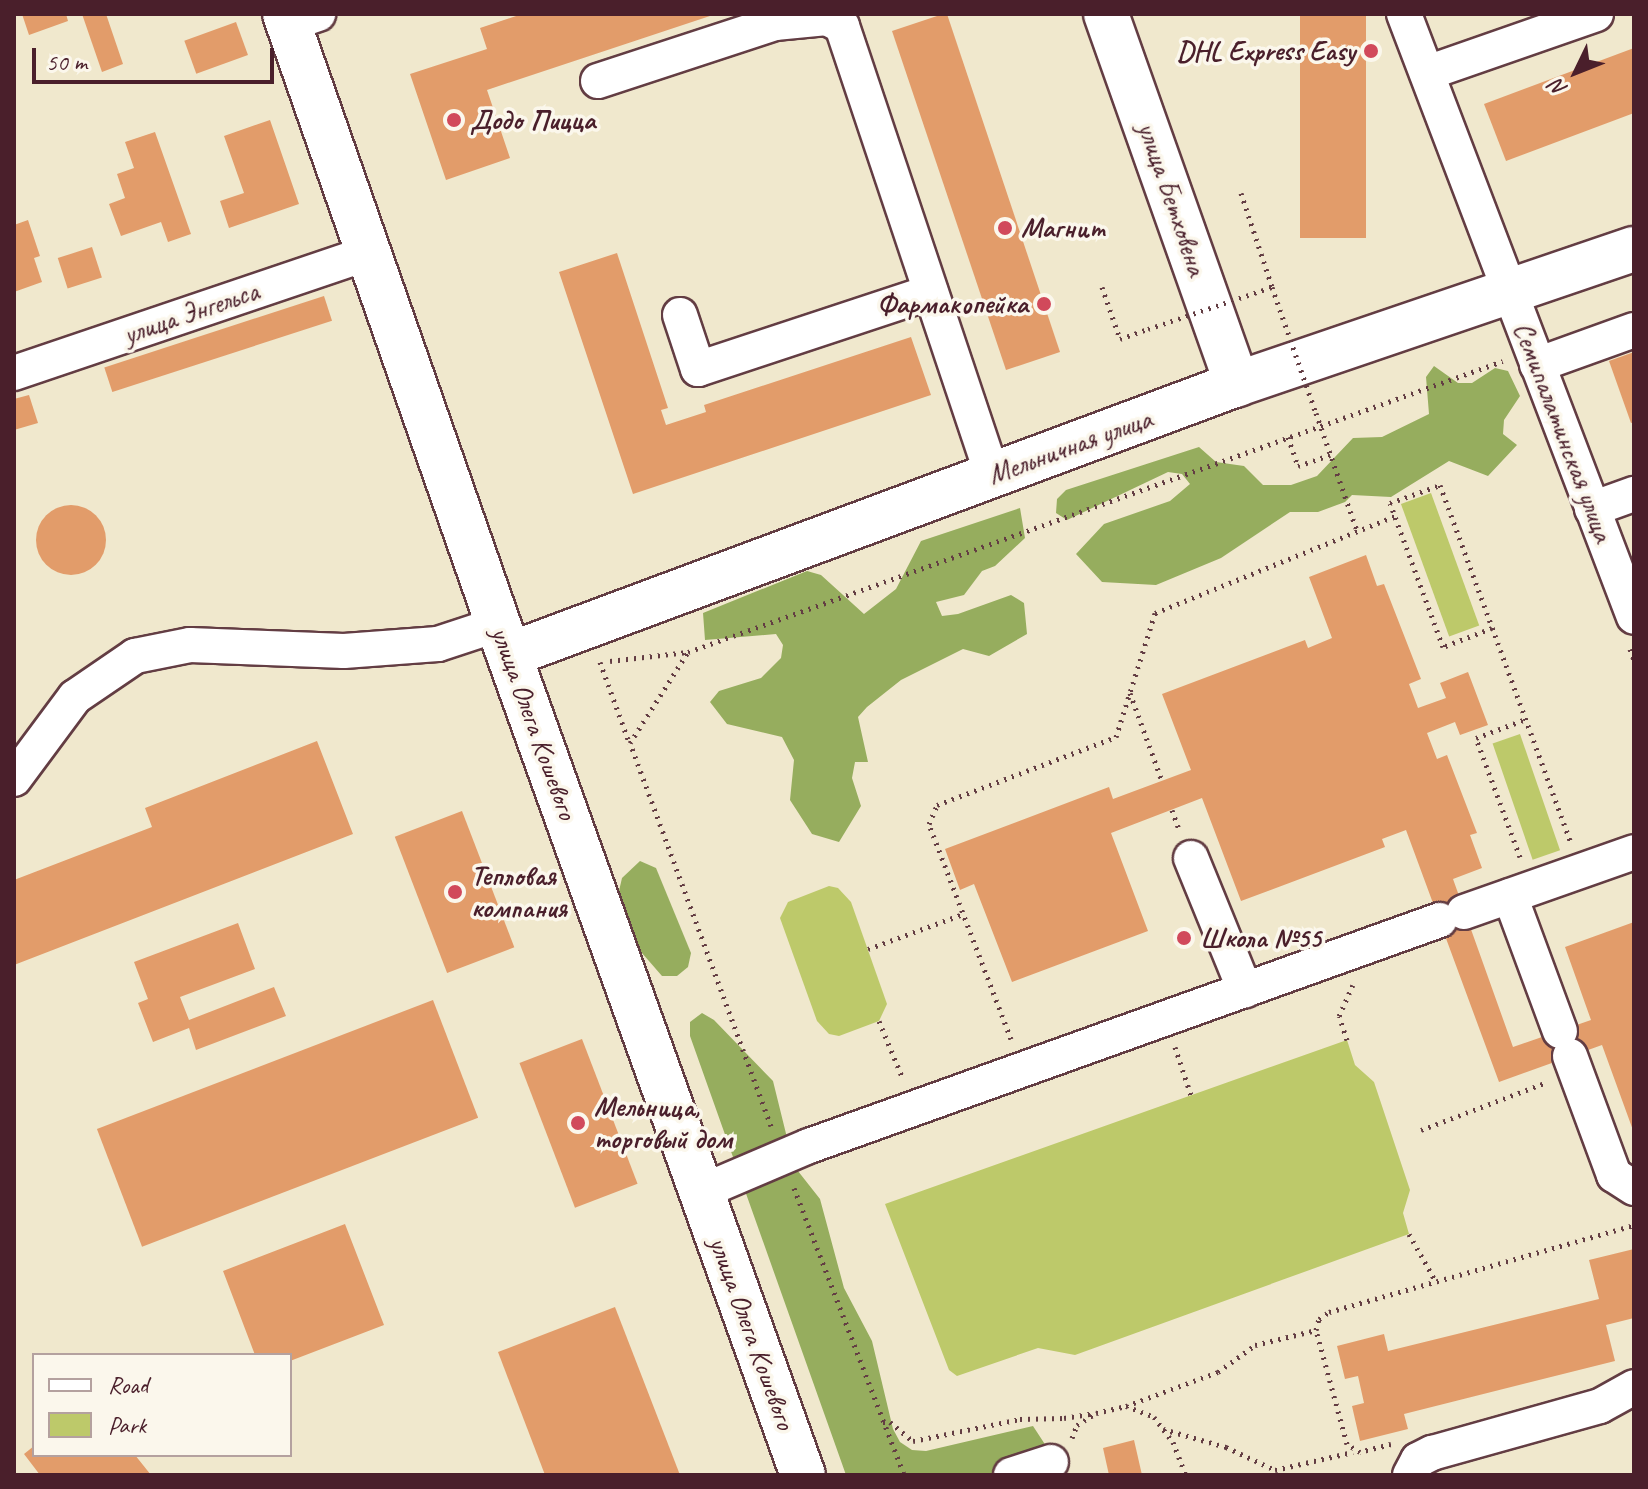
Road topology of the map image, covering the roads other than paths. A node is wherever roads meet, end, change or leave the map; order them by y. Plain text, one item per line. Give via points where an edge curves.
1 (1106, 14) edge
2 (1404, 14) edge
3 (1596, 14) edge
4 (297, 17) edge
5 (1427, 73) junction
6 (598, 81) dead end
7 (1634, 249) edge
8 (368, 253) junction
9 (931, 292) junction
10 (1508, 292) junction
11 (680, 315) dead end
12 (1634, 330) edge
13 (1521, 362) junction
14 (14, 373) edge
15 (1237, 384) junction
16 (992, 475) junction
17 (1634, 494) edge
18 (1592, 509) junction
19 (1631, 631) edge
20 (504, 639) junction
21 (14, 779) edge
22 (1187, 848) road end
23 (1634, 852) edge
24 (1517, 881) junction
25 (1245, 990) junction
26 (1634, 1188) edge
27 (701, 1192) junction
28 (1634, 1387) edge
29 (1051, 1462) road end
30 (803, 1475) edge
31 (1011, 1475) edge
32 (1410, 1475) edge

1 - 15 main road, улица Бетховена
2 - 5 street, Семипалатинская улица
3 - 5 street
4 - 8 main road, улица Олега Кошевого
5 - 10 street, Семипалатинская улица
6 - 9 street via 775,23 827,18 842,26
7 - 10 main road, Мельничная улица
8 - 14 street, улица Энгельса
8 - 20 main road, улица Олега Кошевого
9 - 11 street via 698,369
9 - 16 street
10 - 13 street, Семипалатинская улица
10 - 15 main road, Мельничная улица
12 - 13 street
13 - 18 street, Семипалатинская улица
15 - 16 main road, Мельничная улица
16 - 20 main road, Мельничная улица
17 - 18 street
18 - 19 street, Семипалатинская улица
20 - 21 street via 344,651 190,645 135,656 75,697
20 - 27 main road, улица Олега Кошевого
22 - 25 street
23 - 24 street
24 - 25 street via 1452,916
24 - 26 street via 1569,1053 1614,1175
25 - 27 street via 783,1157
27 - 30 main road, улица Олега Кошевого
28 - 32 street via 1600,1406 1432,1453 1418,1460
29 - 31 street

